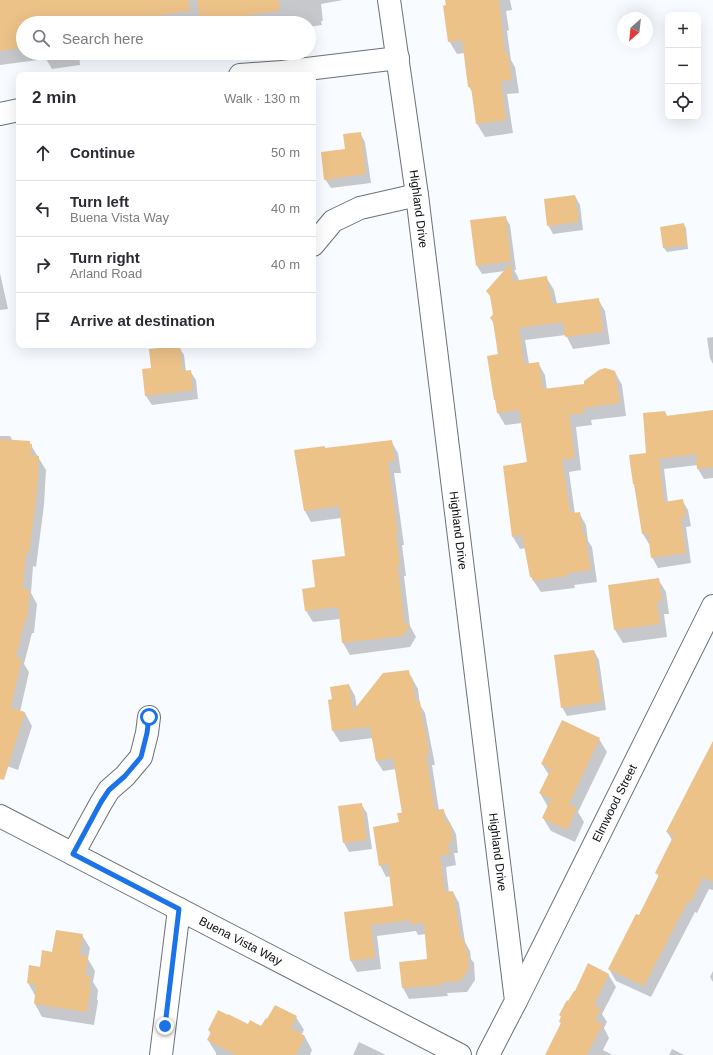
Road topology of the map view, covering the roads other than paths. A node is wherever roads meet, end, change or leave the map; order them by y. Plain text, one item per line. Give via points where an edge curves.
1 (389, 0) edge
2 (398, 58) junction
3 (282, 72) edge
4 (16, 111) edge
5 (0, 114) edge
6 (417, 195) junction
7 (316, 241) edge
8 (713, 606) edge
9 (149, 717) dead end
10 (0, 816) edge
11 (73, 854) junction
12 (179, 909) junction
13 (516, 1001) junction
14 (161, 1055) edge
15 (460, 1055) edge
16 (488, 1055) edge

1 - 2 street, Highland Drive
2 - 3 street
2 - 6 street, Highland Drive
4 - 5 street
6 - 7 street via 360,208 333,221
6 - 13 street, Highland Drive
8 - 13 street, Elmwood Street
9 - 11 street via 141,757 109,790
10 - 11 street, Buena Vista Way
11 - 12 street, Buena Vista Way
12 - 14 street
12 - 15 street, Buena Vista Way
13 - 16 street

